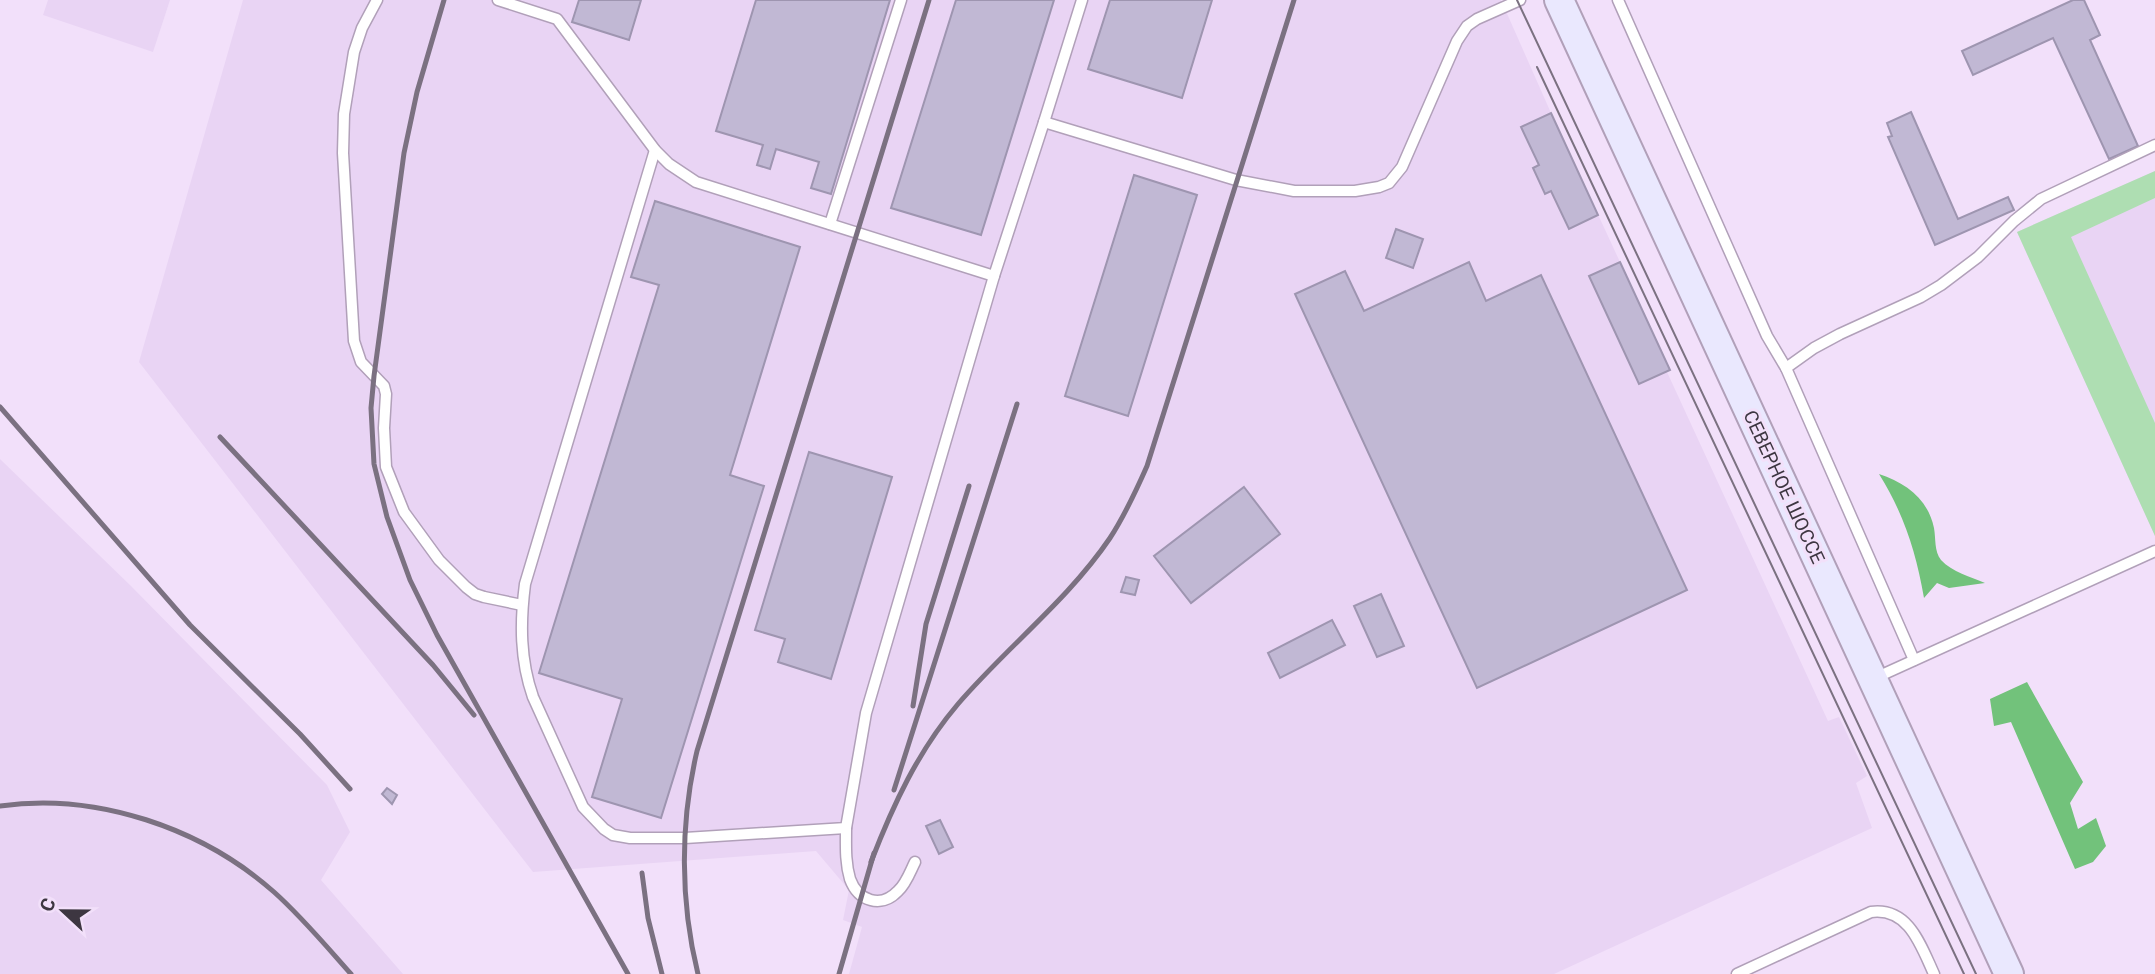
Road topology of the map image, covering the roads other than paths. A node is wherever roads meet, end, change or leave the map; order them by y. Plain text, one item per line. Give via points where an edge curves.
1 (377, 0) edge
2 (498, 0) edge
3 (901, 0) edge
4 (1082, 0) edge
5 (1520, 0) edge
6 (1559, 0) edge
7 (1618, 0) edge
8 (1044, 122) junction
9 (2155, 145) edge
10 (655, 150) junction
11 (830, 225) junction
12 (994, 275) junction
13 (1786, 368) junction
14 (2155, 551) edge
15 (522, 605) junction
16 (1914, 660) junction
17 (1874, 678) junction
18 (846, 828) junction
19 (915, 862) dead end
20 (1737, 974) edge
21 (1934, 974) edge
22 (2009, 974) edge

1 - 15 lane via 354,52 344,114 342,153 354,341 361,362 387,394 386,467 404,512 439,560 466,587 484,597
2 - 10 lane via 557,19
3 - 11 lane
4 - 8 lane
5 - 8 lane via 1467,26 1402,167 1390,183 1379,187 1316,192 1272,187
6 - 17 main road, СЕВЕРНОЕ ШОССЕ
7 - 13 lane via 1767,336
8 - 12 lane
9 - 13 lane via 2041,199 1979,257 1941,285 1840,334
10 - 11 lane via 696,182
10 - 15 lane via 531,558
11 - 12 lane
12 - 18 lane via 866,713
13 - 16 lane
14 - 16 lane
15 - 18 lane via 523,661 533,697 583,807 604,829 622,837 685,838
16 - 17 lane
17 - 22 main road, СЕВЕРНОЕ ШОССЕ
18 - 19 lane via 850,878 868,900 875,903 897,893
20 - 21 lane via 1883,910 1902,919 1915,934

